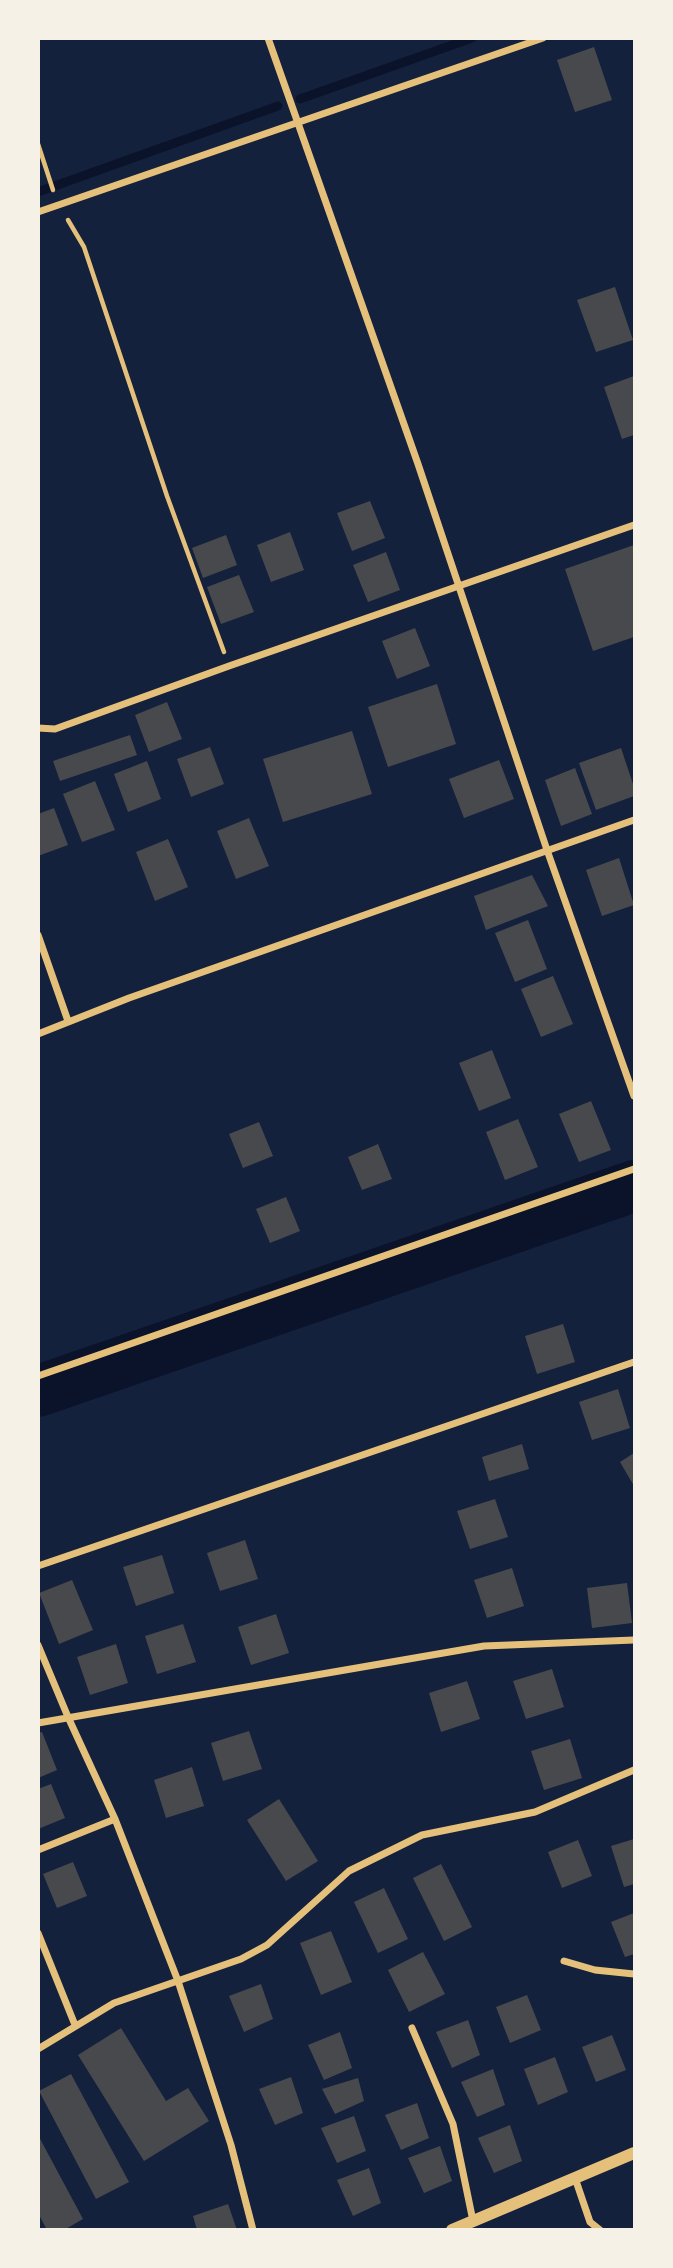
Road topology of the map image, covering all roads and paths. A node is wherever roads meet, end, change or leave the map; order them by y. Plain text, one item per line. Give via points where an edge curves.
1 (268, 38) edge
2 (543, 38) edge
3 (297, 123) junction
4 (38, 144) edge
5 (50, 182) dead end
6 (59, 205) junction
7 (38, 212) edge
8 (635, 525) edge
9 (458, 587) junction
10 (229, 666) junction
11 (38, 728) edge
12 (635, 820) edge
13 (547, 850) junction
14 (38, 935) edge
15 (68, 1021) junction
16 (38, 1034) edge
17 (635, 1096) edge
18 (635, 1169) edge
19 (635, 1362) edge
20 (38, 1376) edge
21 (38, 1566) edge
22 (635, 1640) edge
23 (38, 1645) edge
24 (68, 1717) junction
25 (38, 1723) edge
26 (635, 1770) edge
27 (115, 1819) junction
28 (38, 1850) edge
29 (38, 1933) edge
30 (564, 1961) dead end
31 (635, 1975) edge
32 (178, 1981) junction
33 (75, 2025) junction
34 (412, 2028) dead end
35 (38, 2049) edge
36 (635, 2152) edge
37 (575, 2178) junction
38 (473, 2221) junction
39 (253, 2230) edge
40 (452, 2230) edge
41 (600, 2230) edge

1 - 3 street
2 - 3 street
3 - 6 street
3 - 9 street
4 - 5 path
6 - 7 street
6 - 10 path via 84,247
8 - 9 street
9 - 10 street
9 - 13 street
10 - 11 street via 55,729
12 - 13 street
13 - 15 street
13 - 17 street
14 - 15 street
15 - 16 street
18 - 20 street
19 - 21 street
22 - 24 street via 484,1646
23 - 24 street
24 - 25 street
24 - 27 street
26 - 32 street via 536,1812 422,1835 349,1871 267,1945
27 - 28 street
27 - 32 street
29 - 33 street
30 - 31 street
32 - 33 street via 114,2003
32 - 39 street
33 - 35 street
34 - 38 street via 453,2124
36 - 37 street
37 - 38 street
37 - 41 street via 590,2222
38 - 40 street

